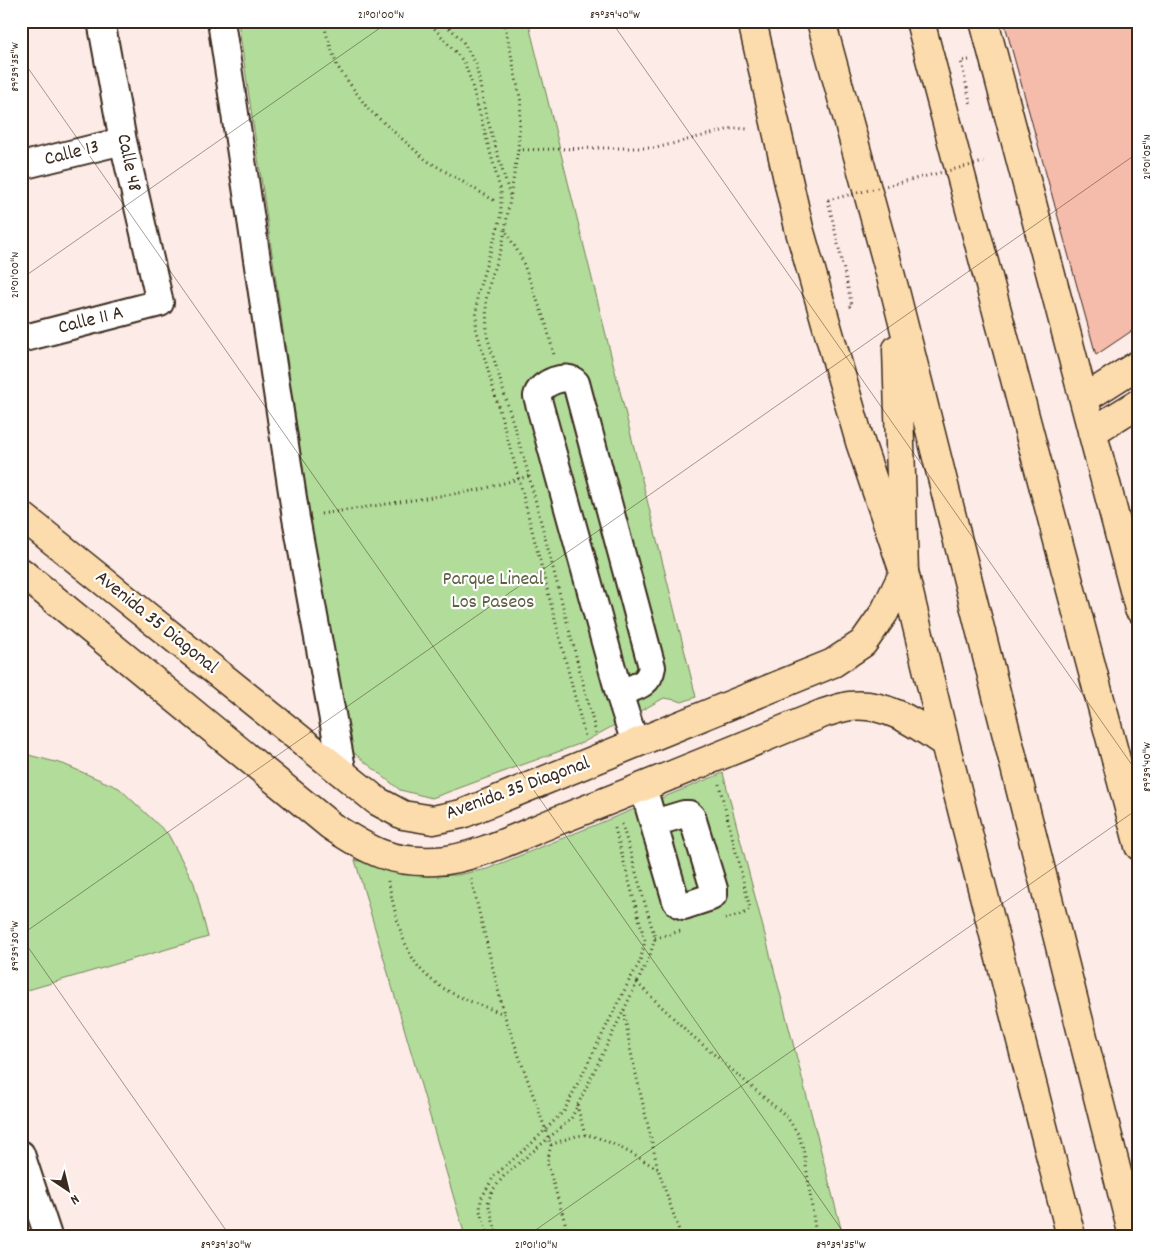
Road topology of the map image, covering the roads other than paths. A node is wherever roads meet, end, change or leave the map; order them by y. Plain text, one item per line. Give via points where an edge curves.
1 (102, 21) edge
2 (221, 21) edge
3 (752, 21) edge
4 (821, 21) edge
5 (920, 21) edge
6 (984, 21) edge
7 (123, 142) junction
8 (21, 166) edge
9 (896, 295) junction
10 (160, 303) joint
11 (21, 339) edge
12 (1139, 364) edge
13 (1084, 399) junction
14 (1139, 403) edge
15 (1092, 432) junction
16 (21, 514) edge
17 (616, 530) junction
18 (577, 541) junction
19 (21, 572) edge
20 (904, 572) junction
21 (1139, 609) edge
22 (619, 693) junction
23 (635, 743) junction
24 (945, 743) junction
25 (343, 774) junction
26 (643, 787) junction
27 (654, 823) dead end
28 (1139, 846) edge
29 (21, 1154) edge
30 (1112, 1155) junction
31 (48, 1236) edge
32 (1071, 1236) edge
33 (1118, 1236) edge
34 (1133, 1236) edge

1 - 7 street, Calle 48
2 - 25 street via 296,518
3 - 20 main road via 800,228 860,442
4 - 9 main road
5 - 28 main road
6 - 13 main road
7 - 8 street, Calle 13
7 - 10 street, Calle 48
9 - 20 main road
9 - 30 main road
10 - 11 street, Calle 11 A
12 - 13 main road
13 - 15 main road
14 - 15 main road
15 - 21 main road
16 - 25 main road, Avenida 35 Diagonal
17 - 18 street
17 - 18 street via 576,383 568,378 562,379 543,386 537,396
17 - 22 street via 652,667 651,676 643,684
18 - 22 street
19 - 26 main road via 331,826 382,855 437,861 466,857
20 - 23 main road, Avenida 35 Diagonal via 874,628 863,643 848,653
20 - 24 main road
22 - 23 street
23 - 25 main road, Avenida 35 Diagonal via 462,814 433,820 403,815 377,801
24 - 26 main road via 904,717 879,707 850,706 824,713
24 - 32 main road
26 - 27 street
29 - 31 street
30 - 33 main road
30 - 34 main road

